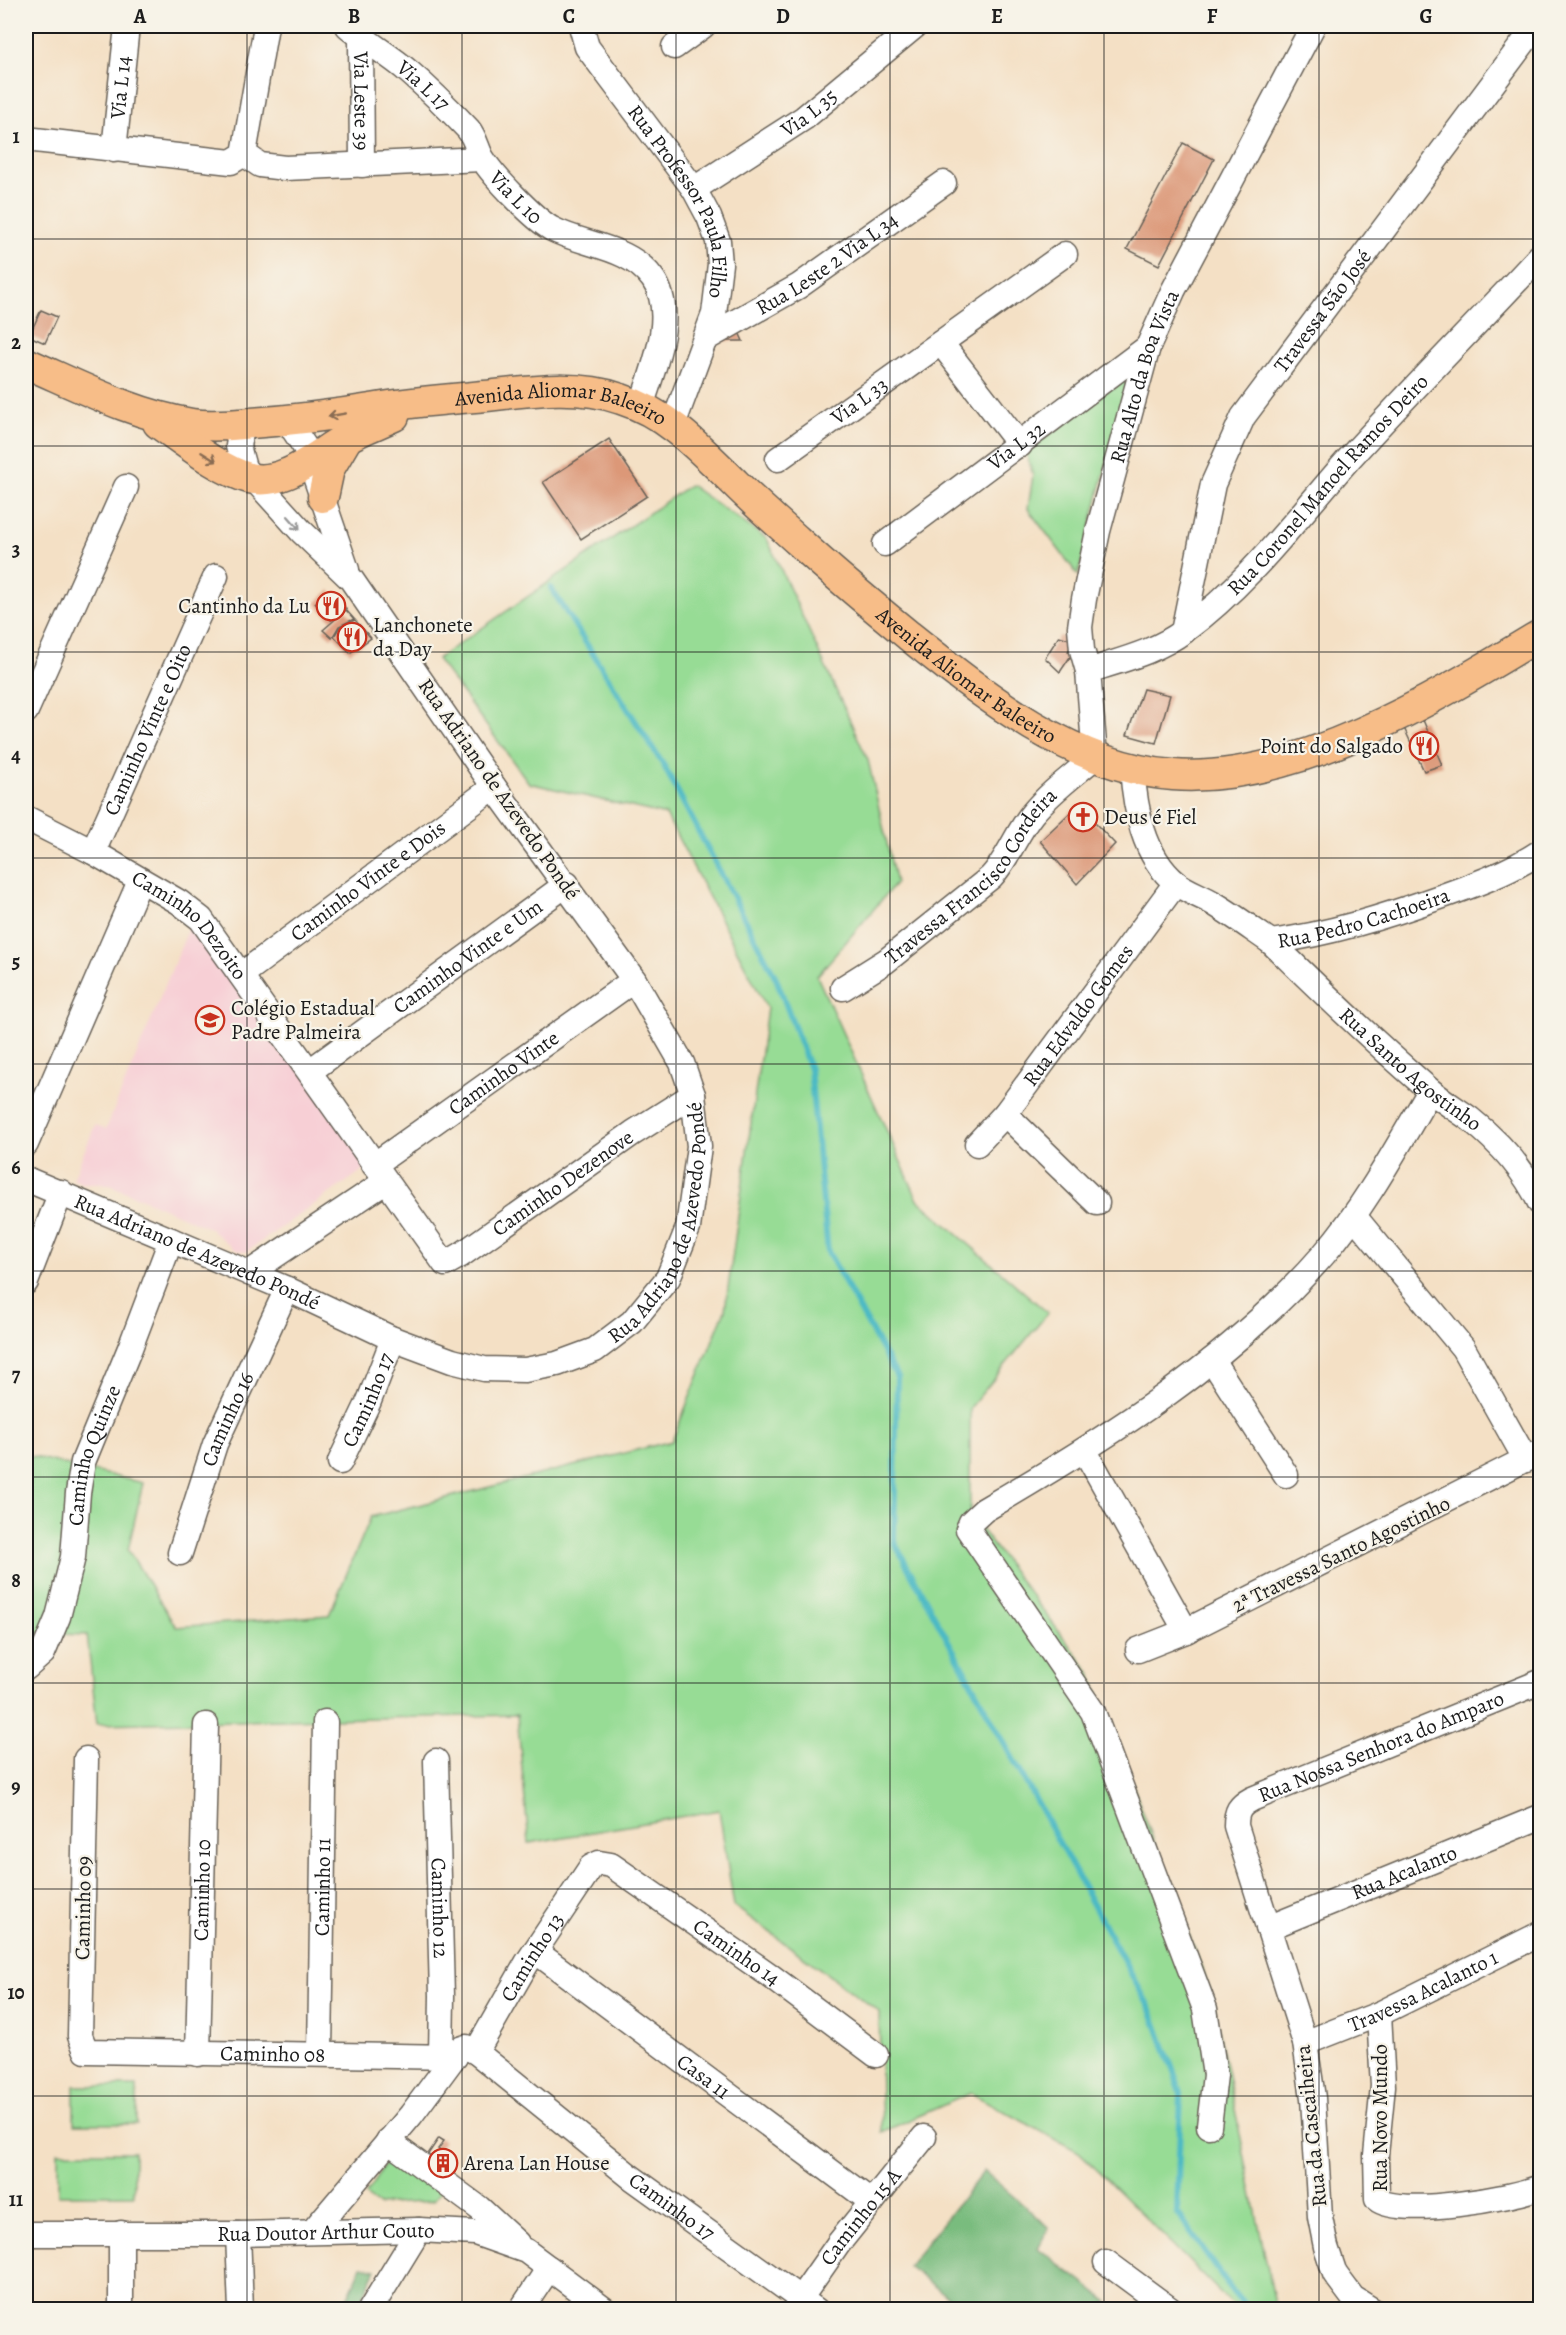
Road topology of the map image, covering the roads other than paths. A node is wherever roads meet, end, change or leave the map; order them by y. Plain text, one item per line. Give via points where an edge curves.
1 (127, 26) edge
2 (266, 26) edge
3 (581, 26) edge
4 (703, 26) edge
5 (1313, 26) edge
6 (1536, 26) edge
7 (911, 27) edge
8 (354, 32) edge
9 (674, 47) dead end
10 (26, 139) edge
11 (114, 150) junction
12 (238, 158) junction
13 (482, 159) junction
14 (362, 165) junction
15 (944, 183) dead end
16 (694, 189) junction
17 (1065, 254) dead end
18 (1540, 256) edge
19 (707, 338) junction
20 (941, 343) junction
21 (1148, 347) junction
22 (26, 363) edge
23 (437, 401) junction
24 (641, 406) junction
25 (143, 413) junction
26 (282, 421) junction
27 (248, 424) junction
28 (673, 425) junction
29 (348, 437) junction
30 (1020, 445) junction
31 (778, 459) dead end
32 (311, 461) junction
33 (256, 479) junction
34 (126, 487) dead end
35 (323, 497) junction
36 (885, 544) dead end
37 (216, 576) dead end
38 (351, 579) junction
39 (1184, 632) junction
40 (1540, 635) edge
41 (1088, 670) junction
42 (26, 711) edge
43 (1095, 757) junction
44 (1132, 768) junction
45 (494, 787) junction
46 (26, 818) edge
47 (93, 852) junction
48 (1540, 852) edge
49 (140, 880) junction
50 (1176, 883) junction
51 (567, 884) junction
52 (1271, 942) junction
53 (240, 975) junction
54 (634, 980) junction
55 (843, 988) dead end
56 (310, 1071) junction
57 (1430, 1091) junction
58 (693, 1095) junction
59 (1005, 1114) junction
60 (26, 1144) edge
61 (977, 1144) dead end
62 (380, 1173) junction
63 (1534, 1173) edge
64 (26, 1179) edge
65 (61, 1192) junction
66 (1097, 1203) dead end
67 (1540, 1203) edge
68 (1354, 1216) junction
69 (171, 1240) junction
70 (437, 1254) joint
71 (249, 1274) junction
72 (26, 1282) edge
73 (287, 1289) junction
74 (393, 1338) junction
75 (1212, 1360) junction
76 (1085, 1451) junction
77 (1533, 1456) edge
78 (340, 1462) dead end
79 (1286, 1475) dead end
80 (180, 1553) dead end
81 (1186, 1631) junction
82 (1138, 1650) dead end
83 (26, 1668) edge
84 (1540, 1682) edge
85 (325, 1722) dead end
86 (206, 1725) dead end
87 (86, 1759) dead end
88 (436, 1761) dead end
89 (1540, 1818) edge
90 (1236, 1826) joint
91 (591, 1867) joint
92 (1268, 1928) junction
93 (1540, 1934) edge
94 (535, 1951) junction
95 (1379, 2014) junction
96 (1305, 2043) junction
97 (320, 2052) junction
98 (90, 2053) joint
99 (458, 2053) junction
100 (198, 2054) junction
101 (876, 2055) dead end
102 (1209, 2126) dead end
103 (924, 2137) dead end
104 (388, 2141) junction
105 (1540, 2187) edge
106 (872, 2202) junction
107 (419, 2230) junction
108 (312, 2231) junction
109 (121, 2233) junction
110 (26, 2234) edge
111 (238, 2234) junction
112 (525, 2251) junction
113 (1106, 2262) dead end
114 (549, 2268) junction
115 (808, 2304) edge
116 (121, 2310) edge
117 (241, 2310) edge
118 (370, 2310) edge
119 (521, 2310) edge
120 (605, 2310) edge
121 (1171, 2310) edge
122 (1372, 2310) edge

1 - 11 street, Via L 14
2 - 12 street
3 - 16 street, Rua Professor Paula Filho via 586,47
4 - 9 street
5 - 21 street, Rua Alto da Boa Vista via 1173,291
6 - 39 street, Travessa São José via 1243,417 1213,484
7 - 16 street, Via L 35 via 804,118
8 - 13 street, Via L 17 via 409,72 463,124 471,132
8 - 14 street, Via Leste 39
10 - 11 street, Via L 10
11 - 12 street, Via L 10
12 - 14 street, Via L 10 via 271,168
13 - 14 street, Via L 10
13 - 24 street, Via L 10 via 523,206 552,229 615,251 638,263 653,280 661,299 663,322
15 - 19 street, Rua Leste 2 Via L 34 via 799,286
16 - 19 street, Rua Professor Paula Filho via 709,217 719,252 718,286
17 - 20 street, Via L 33
18 - 39 street, Rua Coronel Manoel Ramos Deiro via 1238,584
19 - 28 street, Rua Professor Paula Filho
20 - 30 street
20 - 31 street, Via L 33
21 - 30 street, Via L 32
21 - 41 street, Rua Alto da Boa Vista via 1084,598 1080,627
22 - 25 main road, Avenida Aliomar Baleeiro
23 - 24 main road, Avenida Aliomar Baleeiro via 568,390 619,398
23 -> 26 main road, Avenida Aliomar Baleeiro
23 - 29 main road, Avenida Aliomar Baleeiro
24 - 28 main road, Avenida Aliomar Baleeiro
25 - 27 main road, Avenida Aliomar Baleeiro via 194,425
25 -> 33 main road, Avenida Aliomar Baleeiro via 216,462
26 - 27 main road, Avenida Aliomar Baleeiro
26 - 32 street, Rua Adriano de Azevedo Pondé via 299,436
27 - 33 street, Rua Adriano de Azevedo Pondé via 240,435 239,458
28 - 43 main road, Avenida Aliomar Baleeiro via 840,580 967,683 1024,721
29 - 32 main road, Avenida Aliomar Baleeiro
29 - 35 main road via 329,469
30 - 36 street, Via L 32
32 - 33 main road, Avenida Aliomar Baleeiro via 293,471
32 - 35 street, Rua Adriano de Azevedo Pondé
33 -> 38 street, Rua Adriano de Azevedo Pondé via 301,531
34 - 42 street
35 - 38 street, Rua Adriano de Azevedo Pondé
37 - 47 street, Caminho Vinte e Oito
38 - 45 street, Rua Adriano de Azevedo Pondé
39 - 41 street, Rua Coronel Manoel Ramos Deiro via 1143,654
40 - 44 main road, Avenida Aliomar Baleeiro via 1396,716 1320,750 1200,776
41 - 43 street, Rua Alto da Boa Vista
43 - 44 main road, Avenida Aliomar Baleeiro
43 - 55 street, Travessa Francisco Cordeira via 1032,814 991,877 895,954
44 - 50 street, Rua Pedro Cachoeira via 1139,823 1152,850
45 - 51 street, Rua Adriano de Azevedo Pondé
45 - 53 street, Caminho Vinte e Dois
46 - 47 street, Caminho Dezoito
47 - 49 street, Caminho Dezoito
48 - 52 street, Rua Pedro Cachoeira via 1464,889 1310,936
49 - 53 street, Caminho Dezoito via 201,919
49 - 60 street
50 - 52 street, Rua Pedro Cachoeira
50 - 59 street, Rua Edvaldo Gomes
51 - 54 street, Rua Adriano de Azevedo Pondé
51 - 56 street, Caminho Vinte e Um
52 - 57 street, Rua Santo Agostinho
53 - 56 street, Caminho Dezoito
54 - 58 street, Rua Adriano de Azevedo Pondé via 682,1063
54 - 62 street, Caminho Vinte
56 - 62 street, Caminho Dezoito
57 - 63 street, Rua Santo Agostinho
57 - 68 street
58 - 70 street, Caminho Dezenove via 593,1160 448,1264
58 - 74 street, Rua Adriano de Azevedo Pondé via 699,1146 688,1228 668,1278 632,1322 594,1350 525,1370 484,1369
59 - 61 street, Rua Edvaldo Gomes
59 - 66 street
62 - 70 street, Caminho Dezoito
62 - 71 street, Caminho Vinte
63 - 67 street, Rua Santo Agostinho
64 - 65 street, Rua Adriano de Azevedo Pondé
65 - 69 street, Rua Adriano de Azevedo Pondé
65 - 72 street
68 - 75 street via 1323,1255
68 - 77 street via 1463,1348
69 - 71 street, Rua Adriano de Azevedo Pondé
69 - 83 street, Caminho Quinze via 83,1462 73,1557 58,1617 43,1653
71 - 73 street, Rua Adriano de Azevedo Pondé
73 - 74 street, Rua Adriano de Azevedo Pondé
73 - 80 street, Caminho 16 via 215,1444
74 - 78 street, Caminho 17
75 - 76 street
75 - 79 street
76 - 81 street
76 - 102 street via 984,1510 968,1529 1093,1712 1205,2008 1215,2075
77 - 81 street, 2ª Travessa Santo Agostinho
81 - 82 street, 2ª Travessa Santo Agostinho
84 - 90 street, Rua Nossa Senhora do Amparo via 1252,1799 1239,1807
85 - 97 street, Caminho 11
86 - 100 street, Caminho 10
87 - 98 street, Caminho 09 via 80,2036 83,2049
88 - 99 street, Caminho 12 via 442,1985
89 - 92 street, Rua Acalanto
90 - 92 street, Rua da Cascaiheira
91 - 94 street, Caminho 13
91 - 101 street, Caminho 14 via 599,1863 611,1865
92 - 96 street, Rua da Cascaiheira
93 - 95 street, Travessa Acalanto 1
94 - 99 street, Caminho 13
94 - 106 street, Casa 11
95 - 96 street, Travessa Acalanto 1
95 - 105 street, Rua Novo Mundo via 1383,2086 1376,2155 1377,2199 1389,2206 1439,2205 1509,2198
96 - 122 street, Rua da Cascaiheira via 1326,2247 1335,2274 1353,2298
97 - 99 street, Caminho 08
97 - 100 street, Caminho 08
98 - 100 street, Caminho 08
99 - 104 street, Caminho 13
99 - 115 street, Caminho 17
103 - 106 street, Caminho 15 A
104 - 108 street, Caminho 13
104 - 112 street via 479,2208
106 - 115 street, Caminho 15 A
107 - 108 street, Rua Doutor Arthur Couto
107 - 112 street, Rua Doutor Arthur Couto via 475,2233
107 - 118 street
108 - 111 street, Rua Doutor Arthur Couto
109 - 110 street, Rua Doutor Arthur Couto
109 - 111 street, Rua Doutor Arthur Couto
109 - 116 street
111 - 117 street
112 - 114 street, Rua Doutor Arthur Couto
113 - 121 street
114 - 119 street
114 - 120 street, Rua Doutor Arthur Couto

